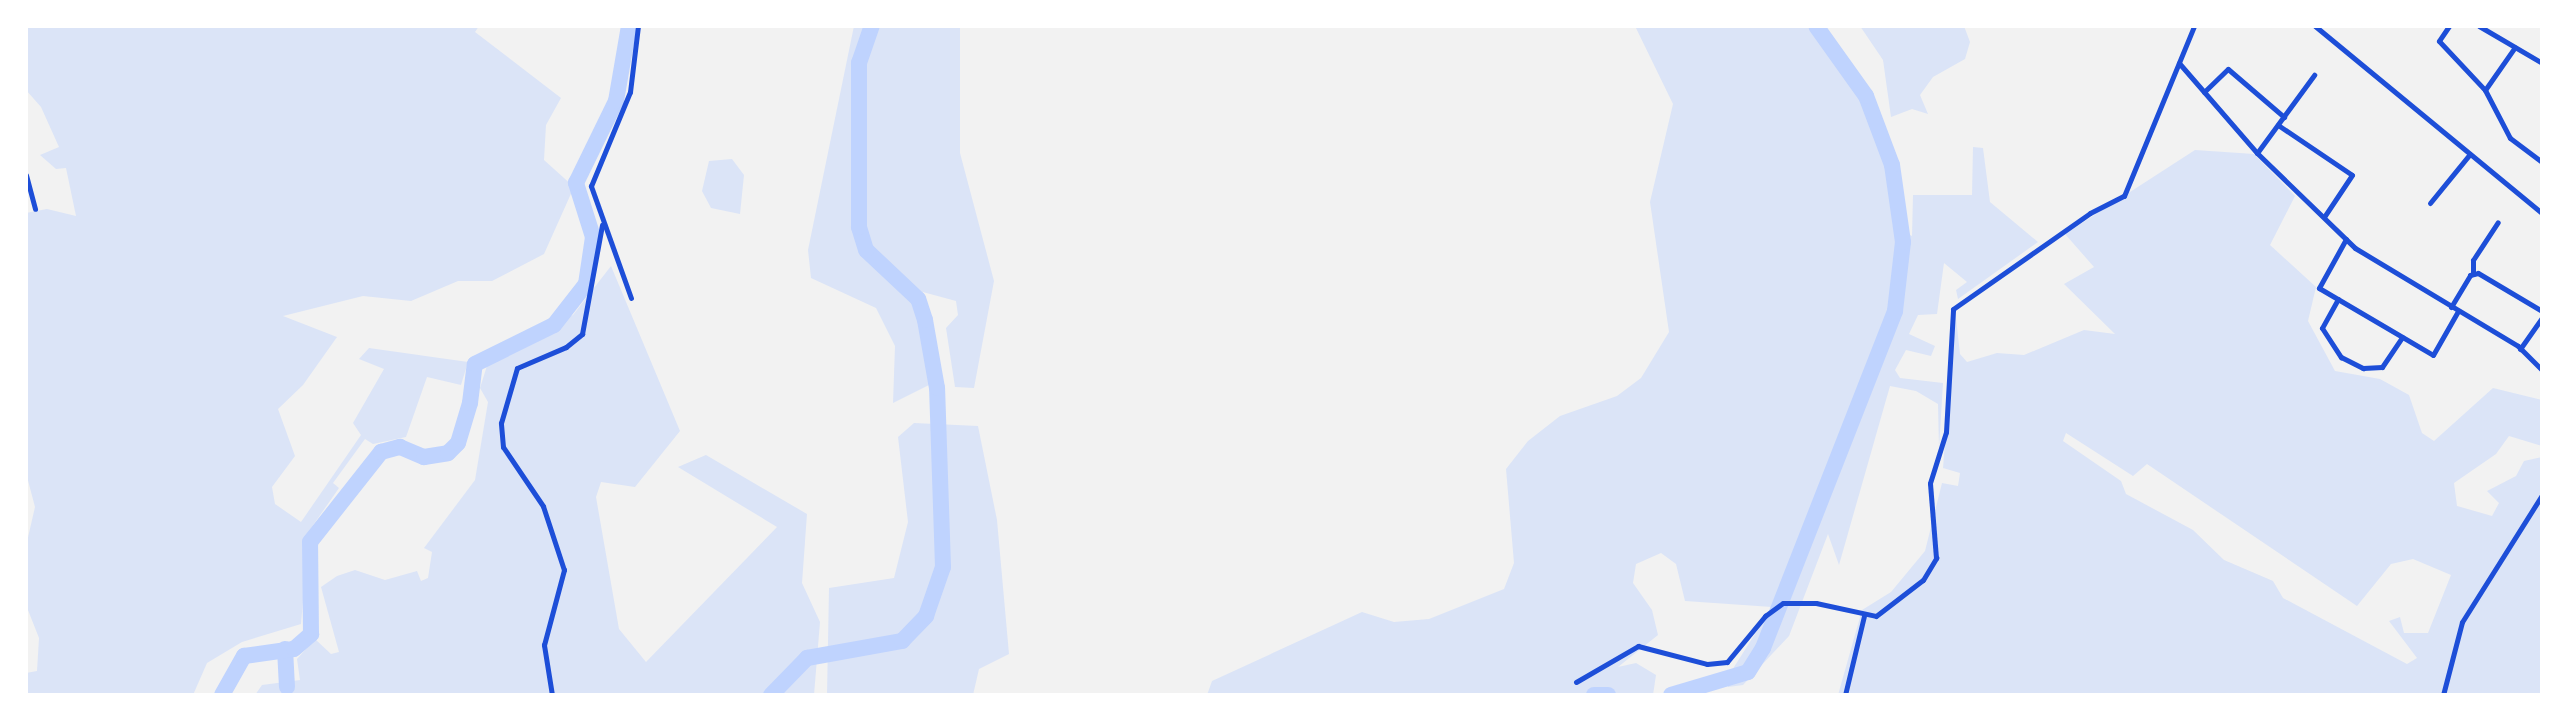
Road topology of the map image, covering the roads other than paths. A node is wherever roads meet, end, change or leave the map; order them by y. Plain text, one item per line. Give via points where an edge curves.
1 (638, 26) edge
2 (2194, 26) edge
3 (2315, 26) edge
4 (2449, 26) edge
5 (2479, 26) edge
6 (2515, 47) junction
7 (2179, 63) junction
8 (2542, 63) edge
9 (2314, 75) dead end
10 (2485, 90) junction
11 (2204, 92) junction
12 (2284, 117) junction
13 (2278, 125) junction
14 (2257, 153) junction
15 (2470, 154) junction
16 (2542, 162) edge
17 (26, 175) edge
18 (2430, 203) dead end
19 (35, 209) dead end
20 (2542, 213) edge
21 (2324, 217) junction
22 (2498, 222) dead end
23 (602, 225) junction
24 (2346, 239) junction
25 (2473, 274) junction
26 (631, 298) dead end
27 (2338, 299) junction
28 (2451, 307) junction
29 (2458, 311) junction
30 (2542, 311) edge
31 (2542, 318) edge
32 (2402, 337) junction
33 (2520, 349) junction
34 (2542, 370) edge
35 (2542, 495) edge
36 (1864, 616) junction
37 (1576, 682) dead end
38 (552, 695) edge
39 (1845, 695) edge
40 (2443, 695) edge

1 - 23 street via 630,92 591,186
2 - 7 street
3 - 15 street
4 - 10 street via 2439,41
5 - 6 street
6 - 8 street
6 - 10 street
7 - 11 street
7 - 36 street via 2124,196 2090,213 1953,309 1946,432 1930,483 1936,558 1905,596 1876,616
9 - 12 street
10 - 16 street via 2510,138
11 - 12 street via 2228,69
11 - 14 street
12 - 13 street
13 - 14 street
13 - 21 street via 2352,175
14 - 21 street
15 - 18 street
15 - 20 street
17 - 19 street
21 - 24 street
22 - 25 street via 2473,260
23 - 26 street
23 - 38 street via 582,334 566,347 517,368 501,423 503,447 543,506 564,570 544,645
24 - 27 street via 2319,288
24 - 28 street via 2389,272
25 - 28 street
25 - 30 street
27 - 32 street
27 - 32 street via 2322,328 2341,357 2363,368 2382,367
28 - 29 street
29 - 32 street via 2433,355
29 - 33 street
31 - 33 street
33 - 34 street
35 - 40 street via 2462,622
36 - 37 street via 1816,603 1783,603 1765,616 1727,662 1707,664 1638,646
36 - 39 street

